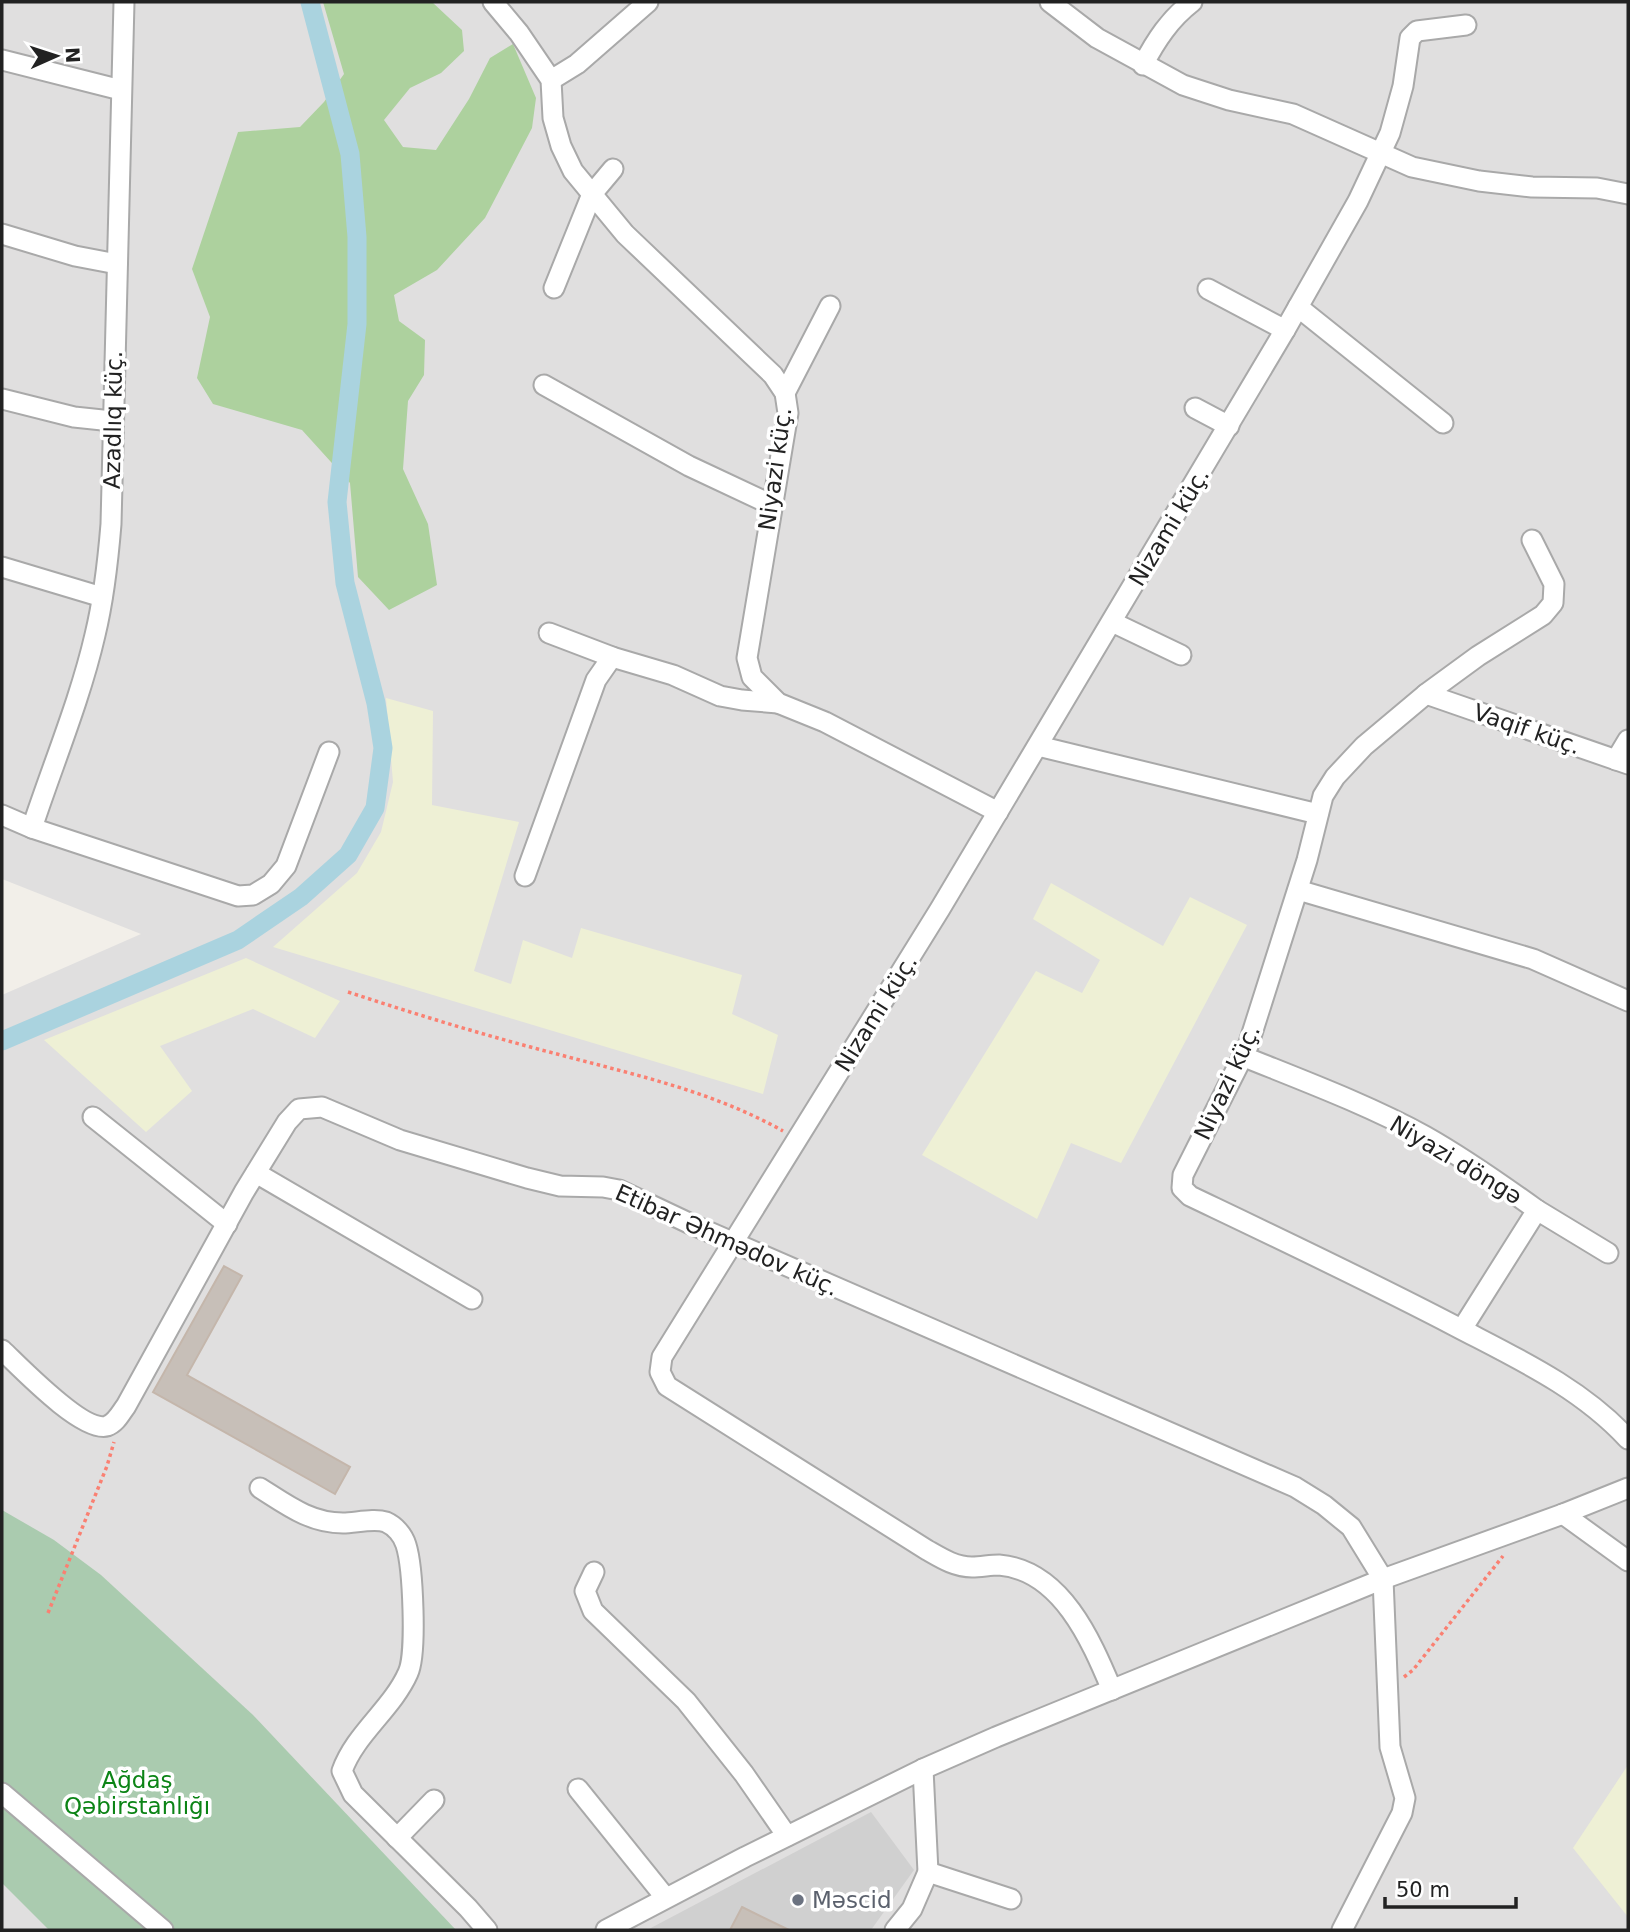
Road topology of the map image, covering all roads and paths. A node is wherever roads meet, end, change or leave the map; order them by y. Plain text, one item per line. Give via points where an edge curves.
1 (124, 2) edge
2 (493, 2) edge
3 (648, 2) edge
4 (1050, 2) edge
5 (1192, 2) edge
6 (1466, 25) dead end
7 (2, 60) edge
8 (1143, 65) junction
9 (551, 80) junction
10 (121, 90) junction
11 (1380, 154) junction
12 (613, 169) dead end
13 (592, 194) junction
14 (1628, 194) edge
15 (2, 234) edge
16 (117, 264) junction
17 (554, 288) dead end
18 (1209, 289) dead end
19 (830, 306) dead end
20 (1298, 307) junction
21 (1285, 330) junction
22 (544, 385) dead end
23 (785, 393) junction
24 (2, 399) edge
25 (1195, 408) dead end
26 (112, 421) junction
27 (1443, 423) dead end
28 (1230, 426) junction
29 (772, 505) junction
30 (1532, 540) dead end
31 (2, 567) edge
32 (102, 597) junction
33 (1112, 622) junction
34 (549, 633) dead end
35 (1181, 655) dead end
36 (612, 657) junction
37 (1426, 694) junction
38 (778, 703) junction
39 (1628, 740) edge
40 (1038, 746) junction
41 (329, 752) dead end
42 (1622, 762) edge
43 (998, 812) junction
44 (1318, 814) junction
45 (2, 815) edge
46 (32, 828) junction
47 (525, 876) dead end
48 (1298, 890) junction
49 (348, 992) dead end
50 (1628, 1001) edge
51 (1242, 1056) junction
52 (93, 1117) dead end
53 (797, 1139) junction
54 (256, 1173) junction
55 (1537, 1210) junction
56 (227, 1223) junction
57 (732, 1242) junction
58 (1608, 1253) dead end
59 (472, 1299) dead end
60 (1461, 1329) junction
61 (2, 1350) edge
62 (114, 1422) junction
63 (1628, 1439) edge
64 (260, 1488) dead end
65 (1628, 1488) edge
66 (1563, 1514) junction
67 (1508, 1534) junction
68 (1628, 1561) edge
69 (594, 1572) dead end
70 (1383, 1579) junction
71 (48, 1613) dead end
72 (1386, 1687) junction
73 (1112, 1690) junction
74 (923, 1769) junction
75 (578, 1788) dead end
76 (2, 1793) edge
77 (434, 1800) dead end
78 (787, 1836) junction
79 (397, 1838) junction
80 (928, 1872) junction
81 (665, 1897) junction
82 (1011, 1899) dead end
83 (163, 1930) edge
84 (487, 1930) edge
85 (606, 1930) edge
86 (895, 1930) edge
87 (1342, 1930) edge

1 - 10 street, Azadlıq küç.
2 - 9 street
3 - 9 street via 577,64
4 - 8 street
5 - 8 street via 1158,36
6 - 11 street, Nizami küç. via 1417,31 1410,38 1403,86
7 - 10 street
8 - 11 street via 1195,89 1293,114
9 - 13 street, Niyazi küç. via 553,118 561,146
10 - 16 street, Azadlıq küç.
11 - 14 street via 1412,167 1479,181
11 - 20 street, Nizami küç.
12 - 13 street
13 - 17 street
13 - 23 street, Niyazi küç. via 625,234 773,375
15 - 16 street
16 - 26 street, Azadlıq küç.
18 - 21 street
19 - 23 street
20 - 21 street, Nizami küç.
20 - 27 street
21 - 28 street, Nizami küç.
22 - 29 street via 689,466
23 - 29 street, Niyazi küç. via 788,413
24 - 26 street via 74,417
25 - 28 street
26 - 32 street, Azadlıq küç. via 111,524
28 - 33 street, Nizami küç.
29 - 38 street, Niyazi küç. via 747,658 751,677
30 - 37 street, Niyazi küç. via 1553,584 1553,603 1543,615
31 - 32 street
32 - 46 street, Azadlıq küç. via 85,671
33 - 35 street
33 - 40 street, Nizami küç.
34 - 36 street
36 - 38 street via 673,675 720,696
36 - 47 street via 596,680
37 - 42 street, Vaqif küç.
37 - 44 street, Niyazi küç. via 1335,777
38 - 43 street, Niyazi küç.
39 - 42 street
40 - 43 street, Nizami küç.
40 - 44 street
41 - 46 street via 286,866 271,884 253,895 238,896
43 - 53 street, Nizami küç.
44 - 48 street, Niyazi küç.
45 - 46 street
48 - 50 street via 1533,959
48 - 51 street, Niyazi küç.
49 - 53 path via 458,1028 694,1090 749,1112
51 - 55 street, Niyazi döngə via 1356,1102 1425,1137
51 - 60 street, Niyazi küç. via 1183,1174 1182,1188 1190,1196
52 - 56 street
53 - 57 street, Nizami küç.
54 - 56 street, Etibar Əhmədov küç.
54 - 57 street, Etibar Əhmədov küç. via 299,1109 322,1107 400,1140 527,1178 560,1186 619,1190
54 - 59 street
55 - 58 street
55 - 60 street, Niyazi döngə
56 - 62 street, Etibar Əhmədov küç.
57 - 70 street, Etibar Əhmədov küç. via 1295,1487 1350,1527
57 - 73 street, Nizami küç. via 662,1357 660,1372 667,1386 950,1562 1023,1570 1042,1582 1069,1606
60 - 63 street, Niyazi küç. via 1547,1373 1594,1406
61 - 62 street via 76,1416 94,1427
62 - 71 path via 114,1445 107,1466
64 - 79 street via 321,1522 383,1521 397,1529 406,1543 413,1655 409,1670 400,1689 347,1757 342,1771 353,1794
65 - 66 street
66 - 67 street
66 - 68 street
67 - 70 street
67 - 72 path via 1501,1561 1413,1670
69 - 78 street via 585,1591 593,1611 686,1701
70 - 72 street
70 - 73 street
72 - 87 street via 1390,1747 1404,1805
73 - 74 street
74 - 78 street
74 - 80 street
75 - 81 street
76 - 83 street
77 - 79 street
78 - 81 street
79 - 84 street
80 - 82 street
80 - 86 street via 912,1909
81 - 85 street

